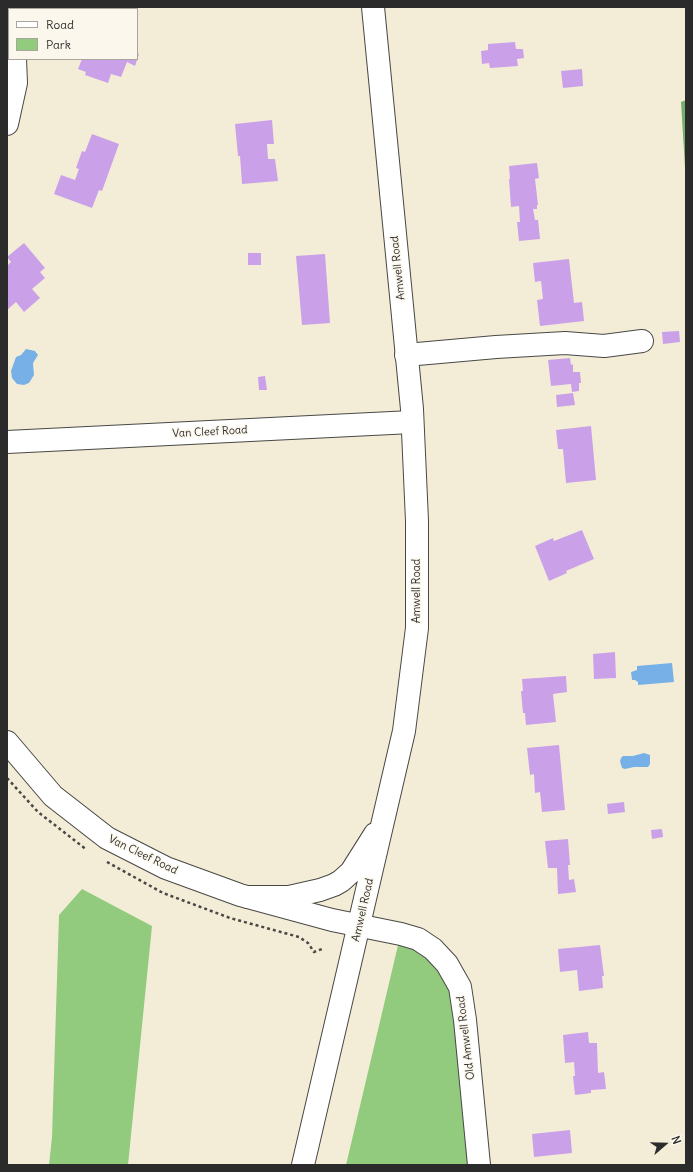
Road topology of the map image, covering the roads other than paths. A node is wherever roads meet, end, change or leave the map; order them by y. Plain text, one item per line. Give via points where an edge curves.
1 (373, 7) edge
2 (15, 60) edge
3 (7, 124) edge
4 (642, 341) dead end
5 (406, 355) junction
6 (412, 422) junction
7 (7, 442) edge
8 (7, 742) edge
9 (383, 822) junction
10 (248, 897) junction
11 (359, 926) junction
12 (303, 1165) edge
13 (479, 1165) edge

1 - 5 main road, Amwell Road
2 - 3 main road via 16,83
4 - 5 main road via 604,346 565,343
5 - 6 main road, Amwell Road
6 - 7 main road, Van Cleef Road
6 - 9 main road, Amwell Road via 417,521 417,628 404,731
8 - 10 main road, Van Cleef Road via 53,796 107,838 166,868
9 - 10 main road via 351,872 334,885 289,897
9 - 11 main road, Amwell Road
10 - 11 main road, Van Cleef Road
11 - 12 main road, Amwell Road
11 - 13 main road, Old Amwell Road via 396,932 418,939 433,949 447,964 460,987

